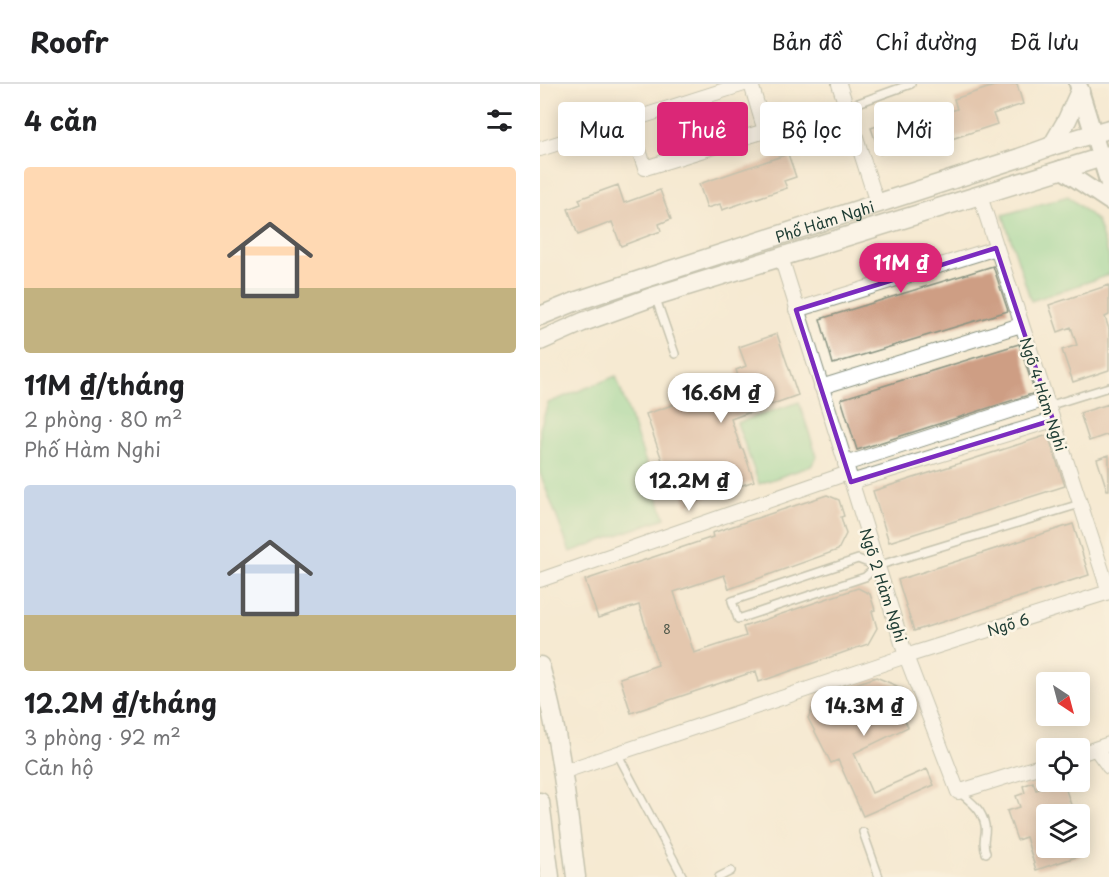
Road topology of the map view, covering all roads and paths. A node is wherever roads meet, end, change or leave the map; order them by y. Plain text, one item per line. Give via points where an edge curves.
1 (744, 84) edge
2 (751, 84) edge
3 (839, 84) edge
4 (911, 84) edge
5 (1079, 87) edge
6 (844, 102) edge
7 (860, 102) edge
8 (760, 114) edge
9 (645, 116) edge
10 (1101, 131) edge
11 (760, 132) edge
12 (558, 143) edge
13 (1052, 146) junction
14 (540, 149) edge
15 (641, 156) edge
16 (862, 156) edge
17 (1105, 156) edge
18 (1061, 170) junction
19 (1109, 184) edge
20 (980, 196) junction
21 (1109, 201) edge
22 (877, 202) junction
23 (996, 248) junction
24 (781, 257) junction
25 (680, 267) junction
26 (687, 286) junction
27 (655, 296) junction
28 (796, 310) junction
29 (540, 316) edge
30 (1022, 325) junction
31 (540, 341) edge
32 (675, 354) dead end
33 (821, 387) junction
34 (1109, 387) edge
35 (1047, 403) junction
36 (1053, 420) junction
37 (848, 473) junction
38 (1080, 504) junction
39 (877, 566) junction
40 (540, 580) edge
41 (1109, 592) edge
42 (906, 656) junction
43 (540, 666) edge
44 (1102, 746) edge
45 (617, 753) junction
46 (1036, 767) edge
47 (1109, 767) edge
48 (562, 772) junction
49 (958, 792) junction
50 (540, 802) edge
51 (863, 832) dead end
52 (987, 853) dead end
53 (731, 870) dead end
54 (550, 877) edge
55 (576, 877) edge
56 (683, 877) edge
57 (719, 877) edge
58 (879, 877) edge

1 - 9 street
2 - 8 street
3 - 6 street
4 - 7 lane
5 - 10 street
5 - 13 main road
10 - 13 main road, Phố Hàm Nghi
10 - 17 street
11 - 15 street via 645,168
12 - 14 street
13 - 22 main road, Phố Hàm Nghi
16 - 22 street
17 - 18 main road, Phố Hàm Nghi
17 - 19 street
18 - 20 main road, Phố Hàm Nghi
18 - 21 street
20 - 23 street, Ngõ 4 Hàm Nghi
20 - 24 main road, Phố Hàm Nghi
22 - 25 main road, Phố Hàm Nghi
23 - 28 street
23 - 30 street, Ngõ 4 Hàm Nghi
24 - 26 main road, Phố Hàm Nghi
24 - 28 street, Ngõ 2 Hàm Nghi
25 - 26 street
25 - 29 main road, Phố Hàm Nghi
26 - 27 main road, Phố Hàm Nghi
27 - 31 main road, Phố Hàm Nghi
27 - 32 lane
28 - 33 street, Ngõ 2 Hàm Nghi
30 - 33 street
30 - 35 street, Ngõ 4 Hàm Nghi
33 - 37 street, Ngõ 2 Hàm Nghi
34 - 35 lane
35 - 36 street, Ngõ 4 Hàm Nghi
35 - 37 street
36 - 37 street
36 - 38 street, Ngõ 4 Hàm Nghi
37 - 39 street, Ngõ 2 Hàm Nghi
37 - 40 street
38 - 39 lane
38 - 41 street, Ngõ 4 Hàm Nghi
39 - 39 lane via 865,577 738,619 732,600 858,559
39 - 42 street, Ngõ 2 Hàm Nghi
41 - 42 street, Ngõ 6
42 - 45 street, Ngõ 2 Hàm Nghi
42 - 49 street
43 - 48 main road
44 - 47 street
45 - 48 street, Ngõ 2 Hàm Nghi
45 - 56 lane
46 - 49 street
48 - 55 main road
49 - 52 lane via 977,807 985,825 983,844
50 - 54 main road
51 - 58 lane
53 - 57 lane

